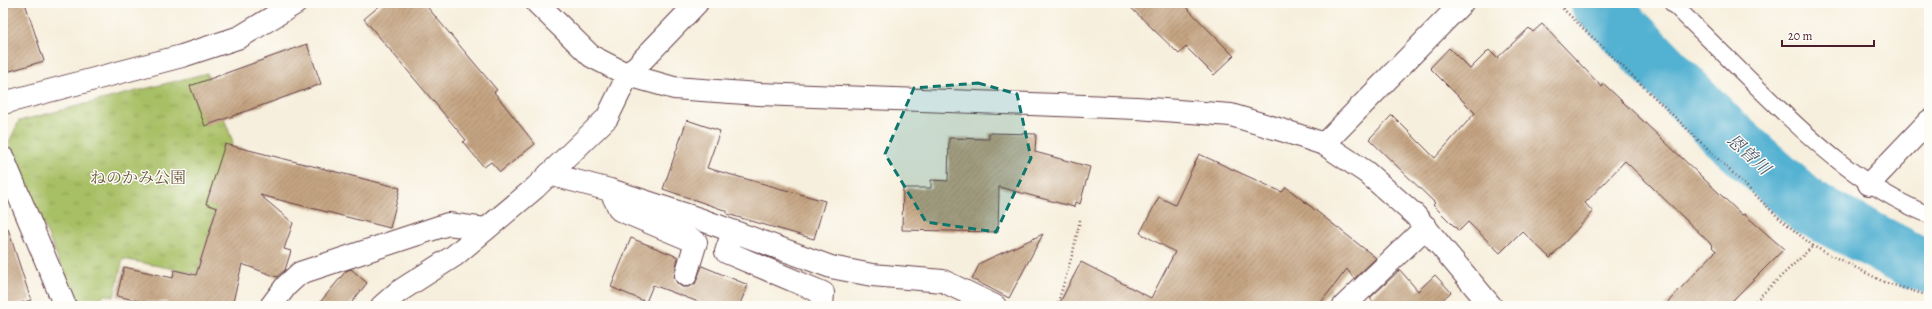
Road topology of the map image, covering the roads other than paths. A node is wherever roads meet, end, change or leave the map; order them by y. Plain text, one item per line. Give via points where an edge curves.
1 (296, 3) edge
2 (537, 3) edge
3 (697, 3) edge
4 (1462, 3) edge
5 (1672, 3) edge
6 (628, 75) junction
7 (3, 103) edge
8 (1929, 121) edge
9 (1324, 144) junction
10 (3, 158) edge
11 (549, 174) junction
12 (1869, 184) junction
13 (610, 190) junction
14 (1929, 215) edge
15 (1426, 227) junction
16 (486, 229) junction
17 (733, 232) junction
18 (686, 276) dead end
19 (65, 306) edge
20 (271, 306) edge
21 (382, 306) edge
22 (822, 306) edge
23 (995, 306) edge
24 (1344, 306) edge
25 (1491, 306) edge

1 - 7 street via 240,37 182,56
2 - 6 street via 591,56
3 - 6 street
4 - 9 street
5 - 12 lane via 1796,125 1841,165
6 - 9 street via 674,88 759,94 1137,108 1231,115
6 - 11 street via 607,118
8 - 12 street
9 - 15 street via 1366,172
10 - 19 street
11 - 13 street
11 - 16 street
12 - 14 lane
13 - 17 street
13 - 18 street via 620,210 696,242
15 - 24 street
15 - 25 street
16 - 20 street via 448,224 300,273
16 - 21 street via 454,256 398,292
17 - 22 street via 726,252 823,293
17 - 23 street via 846,271 943,281

